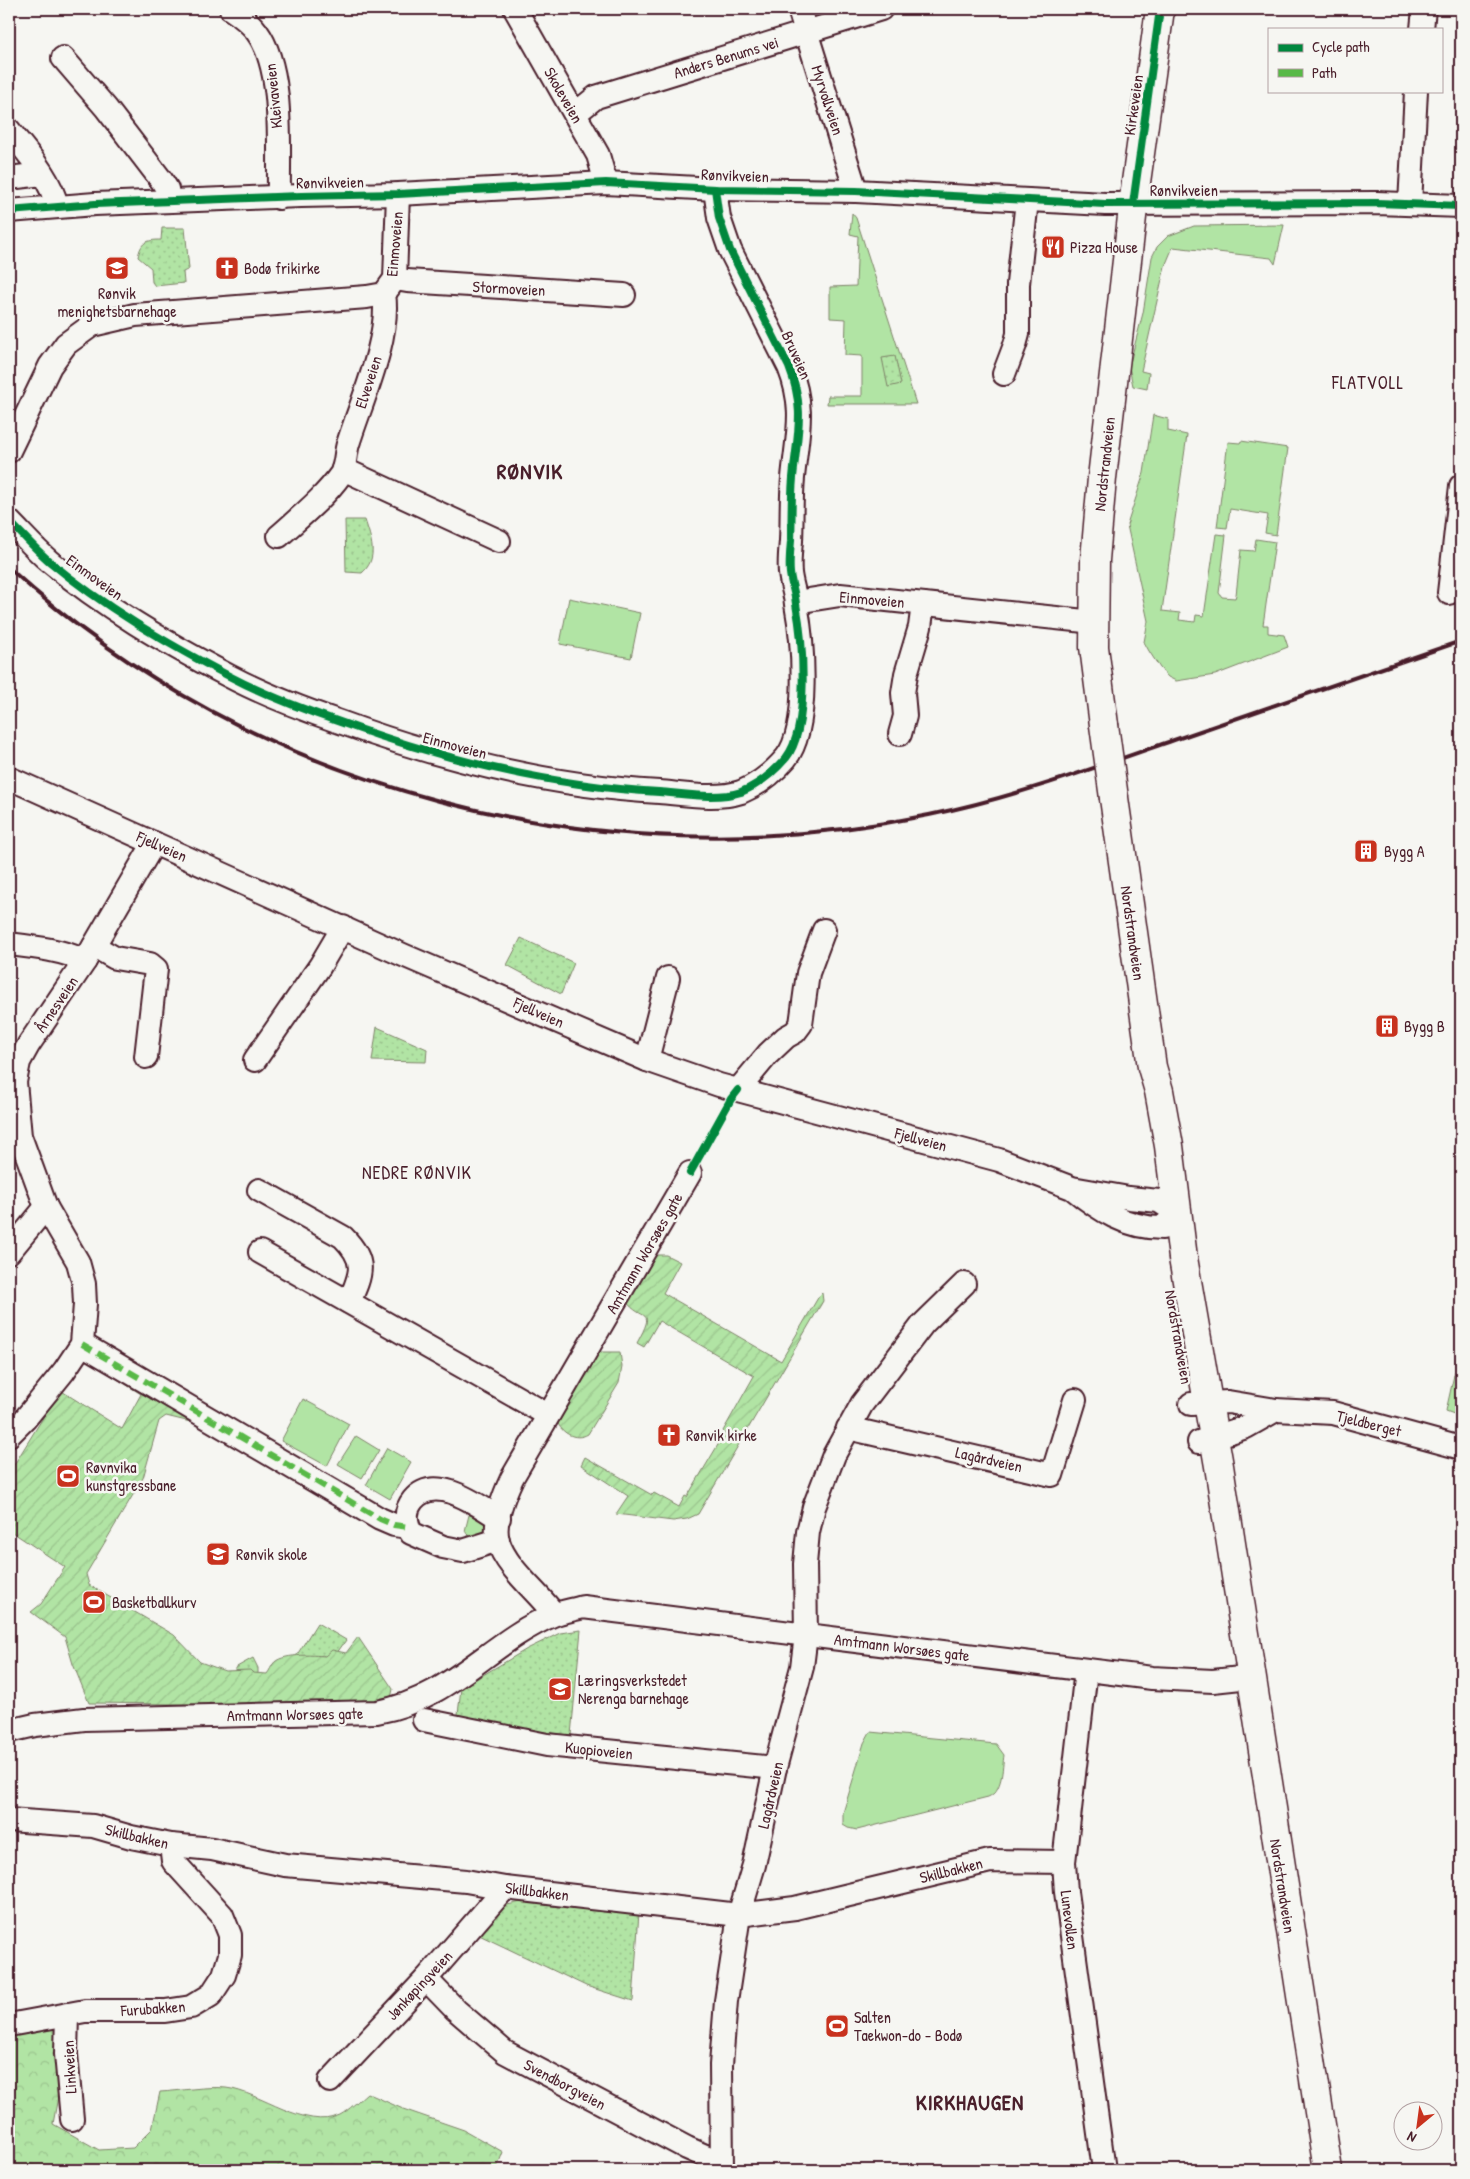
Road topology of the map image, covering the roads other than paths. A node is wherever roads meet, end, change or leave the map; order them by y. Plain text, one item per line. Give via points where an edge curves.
1 (231, 9) edge
2 (515, 9) edge
3 (799, 9) edge
4 (881, 9) edge
5 (1160, 9) edge
6 (1424, 9) edge
7 (1422, 28) edge
8 (806, 32) junction
9 (63, 58) dead end
10 (1416, 92) edge
11 (575, 114) junction
12 (9, 130) edge
13 (42, 174) junction
14 (9, 178) edge
15 (606, 183) junction
16 (715, 188) junction
17 (856, 192) junction
18 (398, 194) junction
19 (278, 198) junction
20 (1027, 200) junction
21 (169, 202) junction
22 (1133, 204) junction
23 (1410, 204) junction
24 (57, 206) junction
25 (1461, 206) edge
26 (9, 212) edge
27 (389, 286) junction
28 (624, 295) dead end
29 (1004, 374) dead end
30 (9, 450) edge
31 (343, 468) junction
32 (1461, 486) edge
33 (9, 521) edge
34 (279, 536) dead end
35 (499, 541) dead end
36 (1449, 593) dead end
37 (796, 602) junction
38 (923, 604) junction
39 (1094, 622) junction
40 (900, 734) dead end
41 (9, 778) edge
42 (154, 843) junction
43 (343, 927) junction
44 (824, 930) dead end
45 (9, 944) edge
46 (89, 954) junction
47 (668, 978) dead end
48 (146, 1057) dead end
49 (255, 1060) dead end
50 (648, 1060) junction
51 (738, 1090) junction
52 (690, 1173) dead end
53 (259, 1190) dead end
54 (46, 1208) junction
55 (1166, 1214) junction
56 (9, 1252) edge
57 (260, 1252) dead end
58 (964, 1284) dead end
59 (349, 1302) junction
60 (82, 1344) junction
61 (1075, 1400) dead end
62 (1200, 1403) junction
63 (1276, 1410) junction
64 (548, 1415) junction
65 (848, 1428) junction
66 (9, 1435) edge
67 (1207, 1440) junction
68 (1461, 1448) edge
69 (499, 1518) junction
70 (408, 1528) junction
71 (498, 1540) junction
72 (554, 1614) junction
73 (806, 1635) junction
74 (1086, 1670) junction
75 (1250, 1677) junction
76 (424, 1720) dead end
77 (9, 1731) edge
78 (775, 1768) junction
79 (9, 1820) edge
80 (171, 1845) junction
81 (1064, 1862) junction
82 (505, 1888) junction
83 (739, 1915) junction
84 (426, 1979) junction
85 (67, 2014) junction
86 (9, 2025) edge
87 (330, 2081) dead end
88 (72, 2119) dead end
89 (722, 2167) edge
90 (1104, 2170) edge
91 (1328, 2170) edge

1 - 19 street, Kleivaveien via 256,31 273,65
2 - 11 street, Skoleveien
3 - 8 street, Myrvollveien
4 - 8 street, Anders Benums vei
5 - 22 main road, Kirkeveien
6 - 7 street
8 - 11 street, Anders Benums vei via 596,97
8 - 17 street, Myrvollveien
9 - 21 street via 162,181
10 - 23 street
11 - 15 street, Skoleveien via 598,155
12 - 13 street
13 - 14 street
13 - 24 street
15 - 16 street, Rønvikveien
15 - 18 street, Rønvikveien
16 - 17 street, Rønvikveien
16 - 37 street, Bruveien via 719,218 730,250 796,384 800,426 793,479 790,572
17 - 20 street, Rønvikveien
18 - 19 street, Rønvikveien
18 - 27 street, Einmoveien
19 - 21 street, Rønvikveien
20 - 22 street, Rønvikveien
20 - 29 street via 1018,284 1018,334
21 - 24 street, Rønvikveien
22 - 23 street, Rønvikveien
22 - 39 main road, Nordstrandveien via 1102,478
23 - 25 street, Rønvikveien
24 - 26 street, Rønvikveien
27 - 28 street, Stormoveien via 407,282
27 - 30 street, Einmoveien via 367,297 135,315 92,325 66,344 50,366
27 - 31 street, Elveveien via 378,351
31 - 34 street, Elveveien via 329,488
31 - 35 street
32 - 36 street
33 - 37 street, Einmoveien via 47,559 128,618 260,691 384,738 472,764 511,774 623,790 716,796 741,792 769,776 788,756 798,731 802,696
37 - 38 street, Einmoveien via 840,594
38 - 39 street, Einmoveien
38 - 40 street via 906,674 903,693 905,716
39 - 55 main road, Nordstrandveien, bridge via 1104,725 1152,1067 1150,1091
41 - 42 street, Fjellveien
42 - 43 street, Fjellveien
42 - 46 street, Årnesveien
43 - 49 street
43 - 50 street, Fjellveien
44 - 51 street via 808,973 801,1024 768,1054
45 - 46 street via 76,957
46 - 48 street via 150,964 156,969
46 - 54 street, Årnesveien via 29,1044 19,1062 15,1082 20,1136
47 - 50 street
50 - 51 street, Fjellveien
51 - 55 street, Fjellveien via 999,1160 1072,1188 1129,1198
52 - 64 street, Amtmann Worsøes gate
53 - 59 street via 343,1237 352,1246 361,1265
54 - 56 street
54 - 60 street, Årnesveien via 78,1262 84,1284 86,1304
55 - 62 main road, Nordstrandveien
57 - 59 street
58 - 65 street, Lagårdveien via 904,1347
59 - 64 street
60 - 66 street, Årnesveien via 64,1371
60 - 70 street via 380,1519
61 - 65 street, Lagårdveien via 1052,1475
62 - 63 street, Tjeldberget via 1228,1402
62 - 67 main road, Nordstrandveien
63 - 67 street via 1246,1427
63 - 68 street, Tjeldberget via 1333,1413
64 - 69 street, Amtmann Worsøes gate via 512,1478
65 - 73 street, Lagårdveien via 822,1484 808,1532
67 - 75 main road, Nordstrandveien via 1239,1601
69 - 70 street via 435,1488 422,1491 412,1501 407,1511
69 - 71 street, Amtmann Worsøes gate
70 - 71 street via 424,1540 464,1551
71 - 72 street via 521,1576
72 - 73 street, Amtmann Worsøes gate via 583,1607
72 - 77 street, Amtmann Worsøes gate via 440,1689 398,1708 377,1712 84,1719 35,1724
73 - 74 street, Amtmann Worsøes gate
73 - 78 street, Lagårdveien via 802,1667
74 - 75 street, Amtmann Worsøes gate via 1213,1681
74 - 81 street, Lunevollen
75 - 91 main road, Nordstrandveien
76 - 78 street, Kuopioveien via 548,1744
78 - 83 street, Lagårdveien via 754,1865
79 - 80 street, Skillbakken via 93,1826
80 - 82 street, Skillbakken via 212,1849 284,1865 466,1881
80 - 85 street, Furubakken via 173,1861 222,1915 230,1935 230,1955 224,1975 211,1994 190,2007 165,2011
81 - 83 street, Skillbakken via 990,1860 795,1908
81 - 90 street, Lunevollen
82 - 83 street, Skillbakken
82 - 84 street, Jønkøpingveien
83 - 89 street, Lagårdveien via 726,2001 721,2065
84 - 87 street, Jønkøpingveien
84 - 89 street, Svendborgveien via 505,2052
85 - 86 street, Furubakken
85 - 88 street, Linkveien via 66,2054

